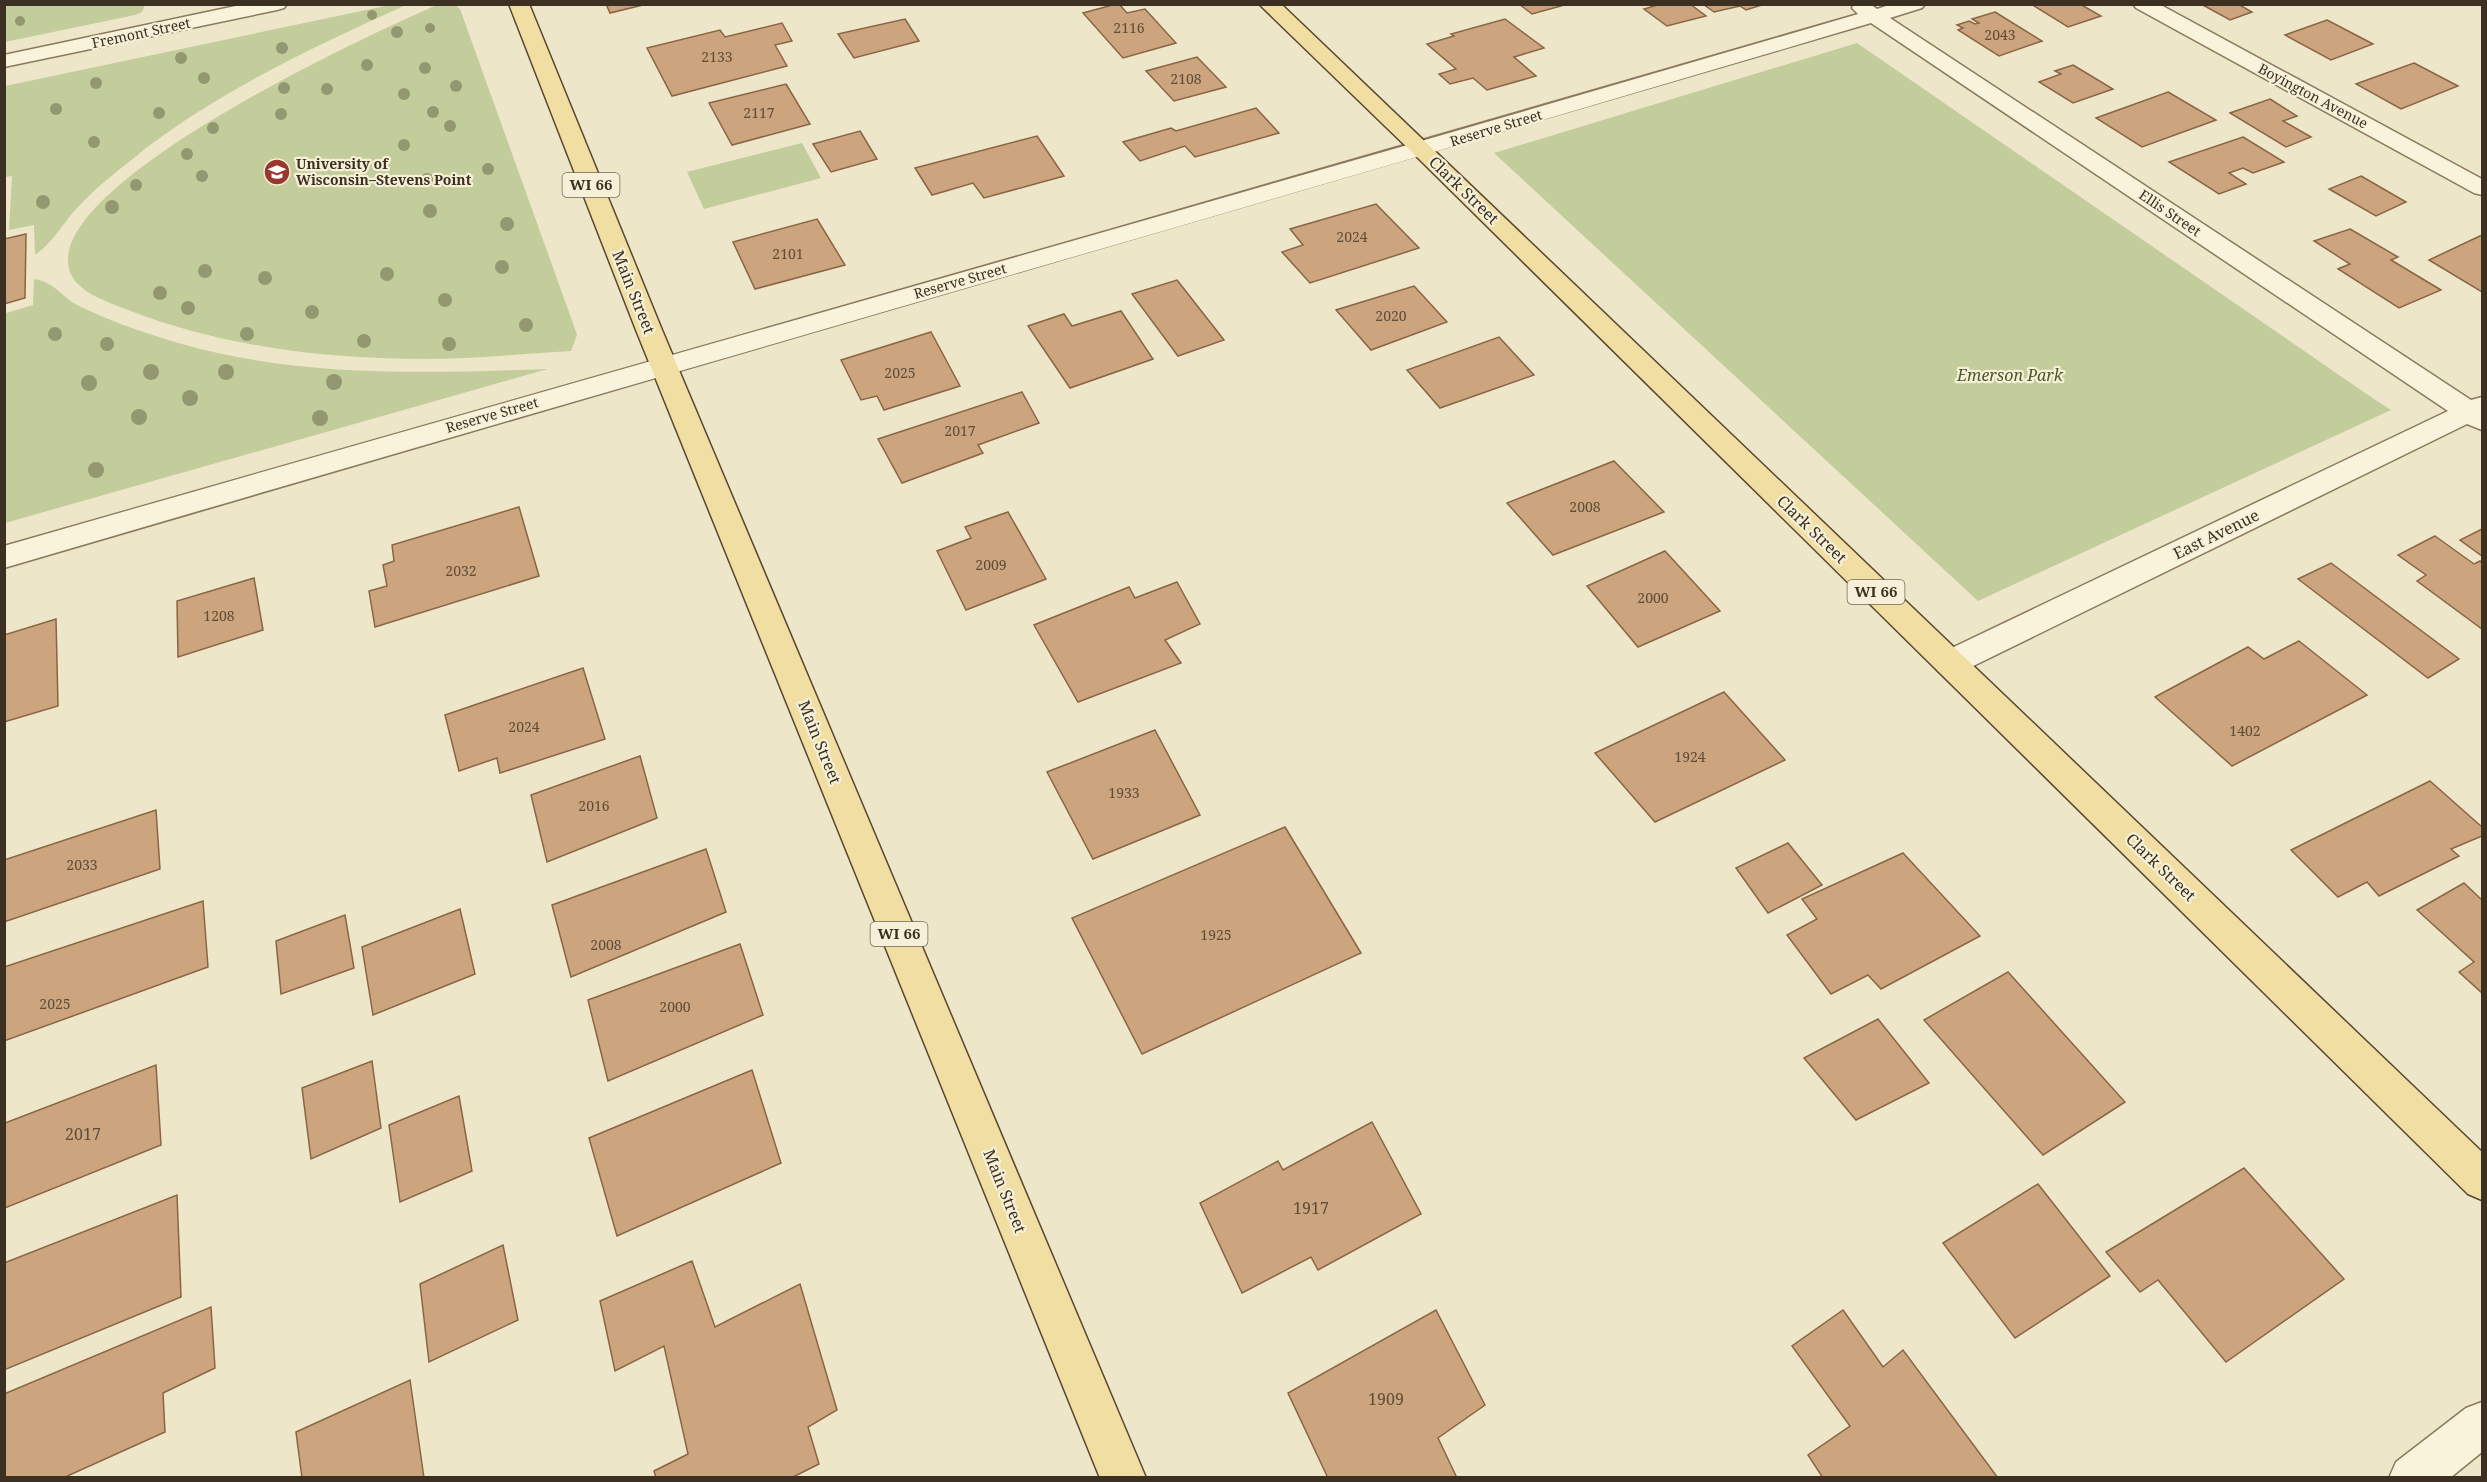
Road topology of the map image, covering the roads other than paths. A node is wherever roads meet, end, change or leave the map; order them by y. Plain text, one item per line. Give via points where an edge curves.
1 (277, 4) edge
2 (519, 4) edge
3 (1269, 4) edge
4 (1915, 4) edge
5 (2143, 4) edge
6 (1866, 10) edge
7 (4, 61) edge
8 (1423, 150) junction
9 (2482, 188) edge
10 (663, 364) junction
11 (2478, 413) edge
12 (4, 557) edge
13 (1950, 663) junction
14 (2482, 1180) edge
15 (2482, 1424) edge
16 (1123, 1478) edge
17 (2412, 1478) edge

1 - 7 street, Fremont Street
2 - 10 main road, Main Street / WI 66
3 - 8 main road, Clark Street / WI 66
4 - 6 street, Reserve Street
5 - 9 street, Boyington Avenue
6 - 8 street, Reserve Street
6 - 11 street, Ellis Street
8 - 10 street, Reserve Street
8 - 13 main road, Clark Street / WI 66
10 - 12 street, Reserve Street
10 - 16 main road, Main Street / WI 66
11 - 13 street, East Avenue
13 - 14 main road, Clark Street / WI 66
15 - 17 street

